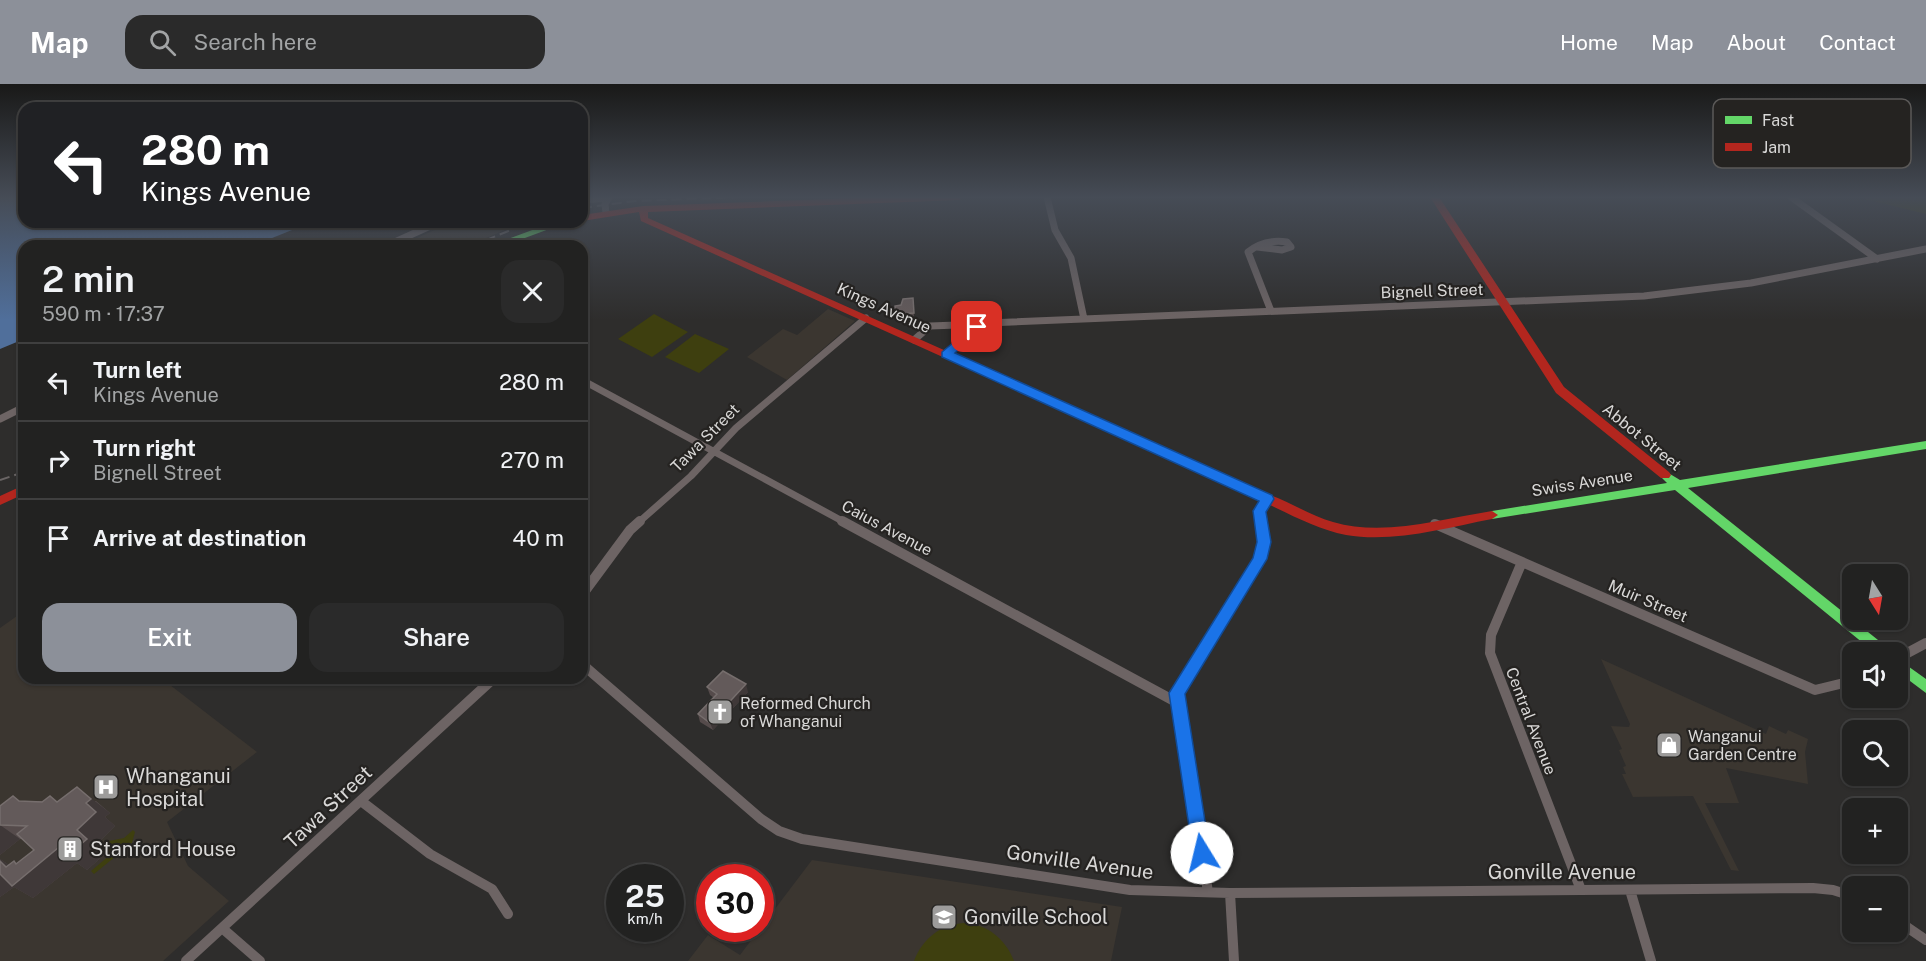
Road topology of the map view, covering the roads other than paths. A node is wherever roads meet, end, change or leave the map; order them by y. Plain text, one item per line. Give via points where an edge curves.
1 (686, 238) edge
2 (1060, 238) edge
3 (1460, 238) edge
4 (1848, 238) edge
5 (1257, 247) dead end
6 (1926, 249) edge
7 (1877, 259) junction
8 (1501, 301) junction
9 (1270, 311) junction
10 (866, 318) junction
11 (1084, 319) junction
12 (957, 325) dead end
13 (914, 340) junction
14 (946, 354) junction
15 (588, 383) edge
16 (18, 410) edge
17 (0, 419) edge
18 (1926, 445) edge
19 (712, 450) junction
20 (1675, 485) junction
21 (18, 492) edge
22 (1267, 499) junction
23 (0, 501) edge
24 (1435, 524) junction
25 (1351, 531) joint
26 (1522, 562) junction
27 (588, 587) edge
28 (1871, 642) edge
29 (1926, 643) edge
30 (1908, 653) edge
31 (588, 669) edge
32 (1908, 672) edge
33 (1842, 683) edge
34 (488, 684) edge
35 (1926, 687) edge
36 (1178, 703) junction
37 (361, 801) junction
38 (1581, 890) junction
39 (1630, 890) junction
40 (1208, 892) junction
41 (1230, 893) junction
42 (1842, 893) edge
43 (508, 914) dead end
44 (222, 928) junction
45 (1908, 928) edge
46 (1926, 940) edge
47 (186, 961) edge
48 (260, 961) edge
49 (1233, 961) edge
50 (1652, 961) edge

1 - 10 street, Kings Avenue
2 - 11 street via 1071,258
3 - 8 street, Abbot Street
4 - 7 street
5 - 9 street via 1247,256
6 - 7 street, Bignell Street
7 - 8 street, Bignell Street via 1751,284 1644,296
8 - 9 street, Bignell Street
8 - 20 street, Abbot Street via 1560,390
9 - 11 street, Bignell Street
10 - 13 street, Kings Avenue
10 - 19 street, Tawa Street
11 - 14 street, Bignell Street via 988,323 972,331
12 - 13 street via 930,326
13 - 14 street, Kings Avenue
14 - 22 street, Kings Avenue
15 - 19 street, Caius Avenue
16 - 17 street
18 - 20 street, Swiss Avenue
19 - 27 street, Tawa Street via 691,476 630,530
19 - 36 street, Caius Avenue
20 - 24 street, Swiss Avenue
20 - 28 street, Abbot Street
21 - 23 street
22 - 25 street, Kings Avenue
22 - 36 street via 1260,511 1264,542 1260,559 1183,682 1177,693
24 - 25 street, Swiss Avenue via 1373,533
24 - 26 street, Muir Street
26 - 33 street, Muir Street via 1815,690
26 - 38 street, Central Avenue via 1491,635 1490,653
29 - 30 street
31 - 40 street, Gonville Avenue via 761,819 789,836 1130,890
32 - 35 street
34 - 37 street, Tawa Street
36 - 40 street
37 - 43 street via 430,855 492,889
37 - 44 street, Tawa Street
38 - 39 street, Gonville Avenue
38 - 41 street, Gonville Avenue
39 - 42 street, Gonville Avenue via 1813,888
39 - 50 street
40 - 41 street, Gonville Avenue
41 - 49 street
44 - 47 street, Tawa Street
44 - 48 street
45 - 46 street

